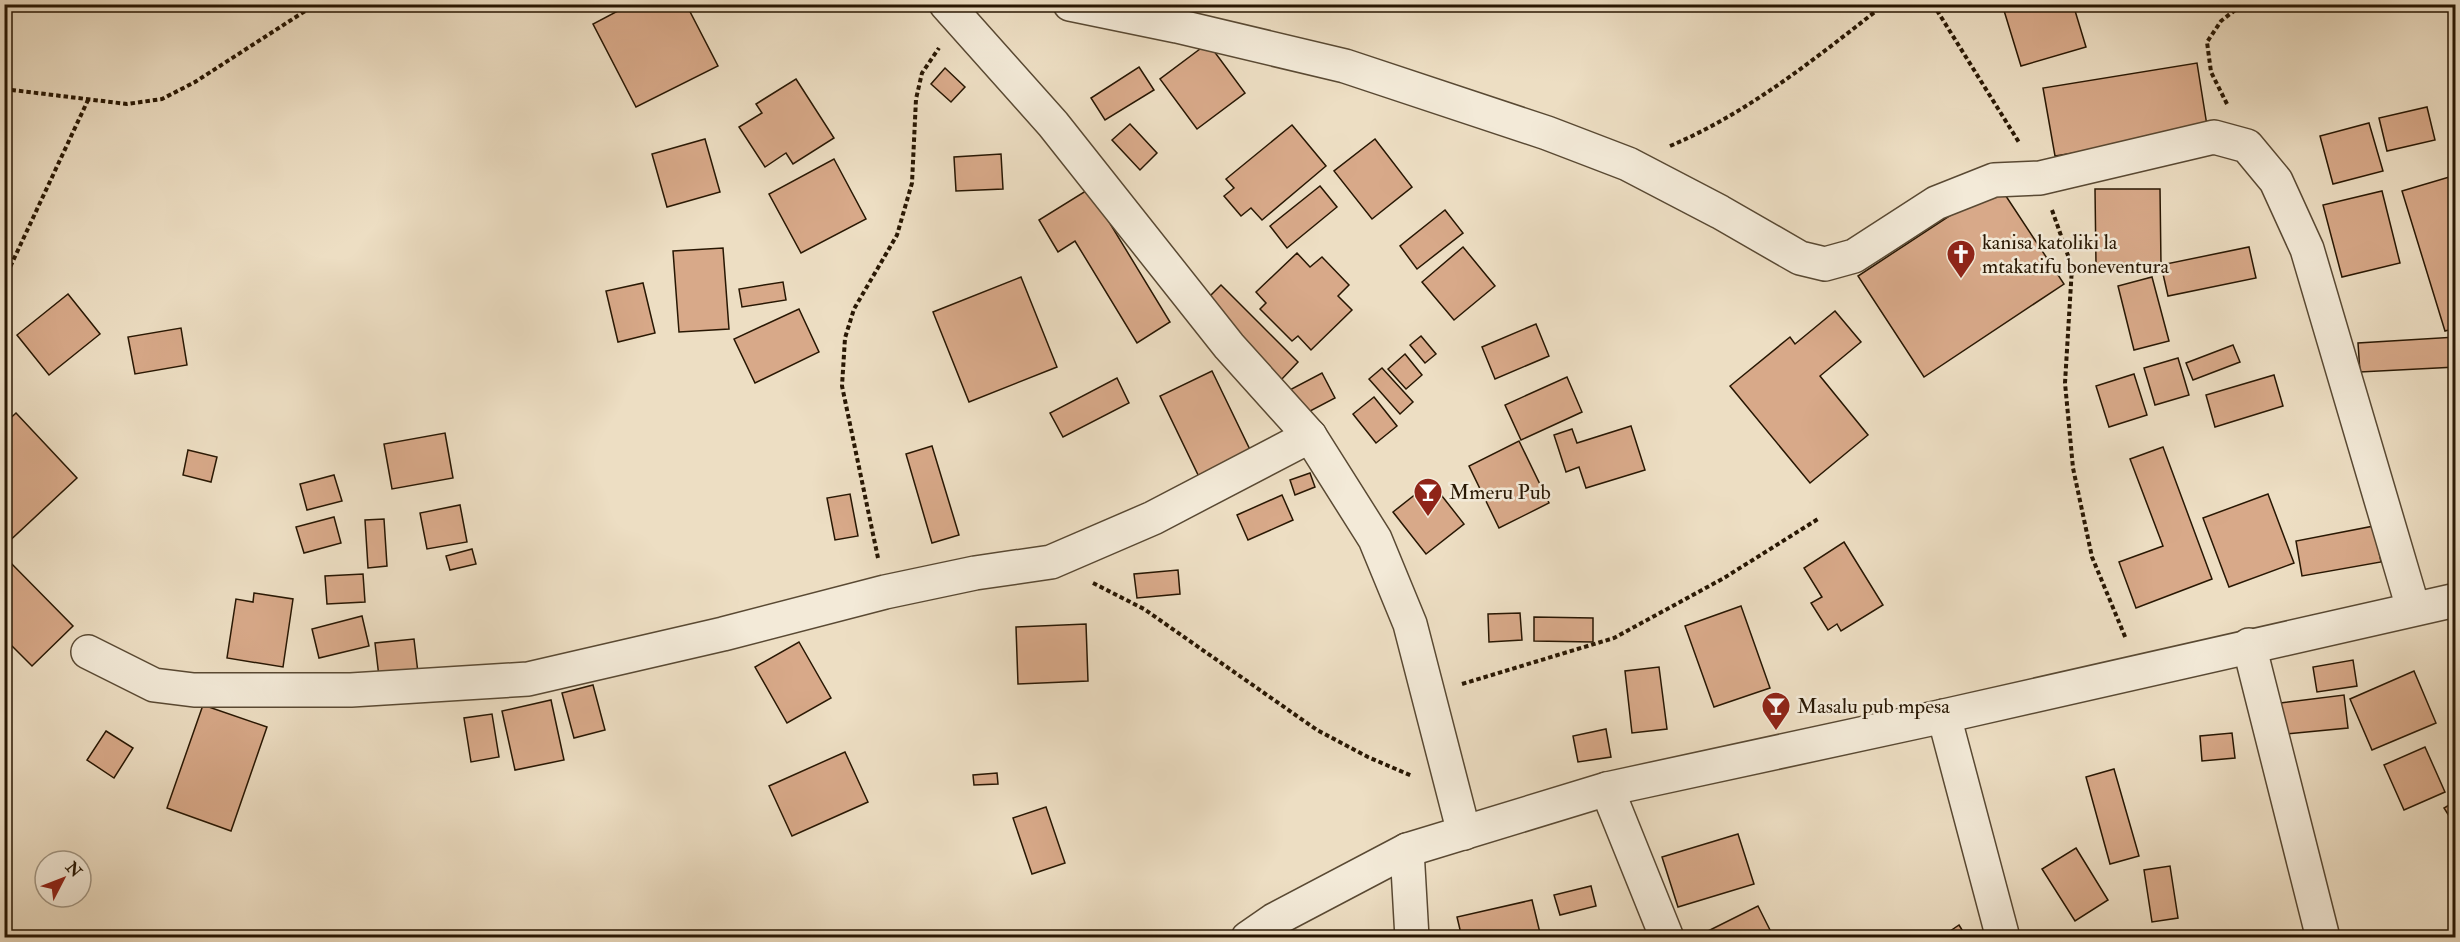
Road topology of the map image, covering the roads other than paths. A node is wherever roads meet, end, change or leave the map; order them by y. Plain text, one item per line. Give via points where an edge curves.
1 (1070, 4) edge
2 (952, 12) edge
3 (1310, 436) junction
4 (2456, 600) edge
5 (2413, 608) junction
6 (2249, 645) junction
7 (88, 652) dead end
8 (1944, 716) junction
9 (1607, 789) junction
10 (1464, 833) junction
11 (1407, 850) junction
12 (1248, 938) edge
13 (1412, 938) edge
14 (1667, 938) edge
15 (2003, 938) edge
16 (2323, 938) edge

1 - 5 street via 1345,66 1547,133 1628,164 1800,258 1826,264 1854,256 1936,203 1994,180 2040,178 2214,136 2247,146 2276,181 2307,249
2 - 3 street via 1053,124 1229,346
3 - 7 street via 1153,518 1051,562 885,592 528,679 351,690 194,690 154,685
3 - 10 street via 1375,539 1410,624
4 - 5 street
5 - 6 street
6 - 8 street
6 - 16 street
8 - 9 street
8 - 15 street
9 - 10 street
9 - 14 street
10 - 11 street
11 - 12 street via 1274,920
11 - 13 street

